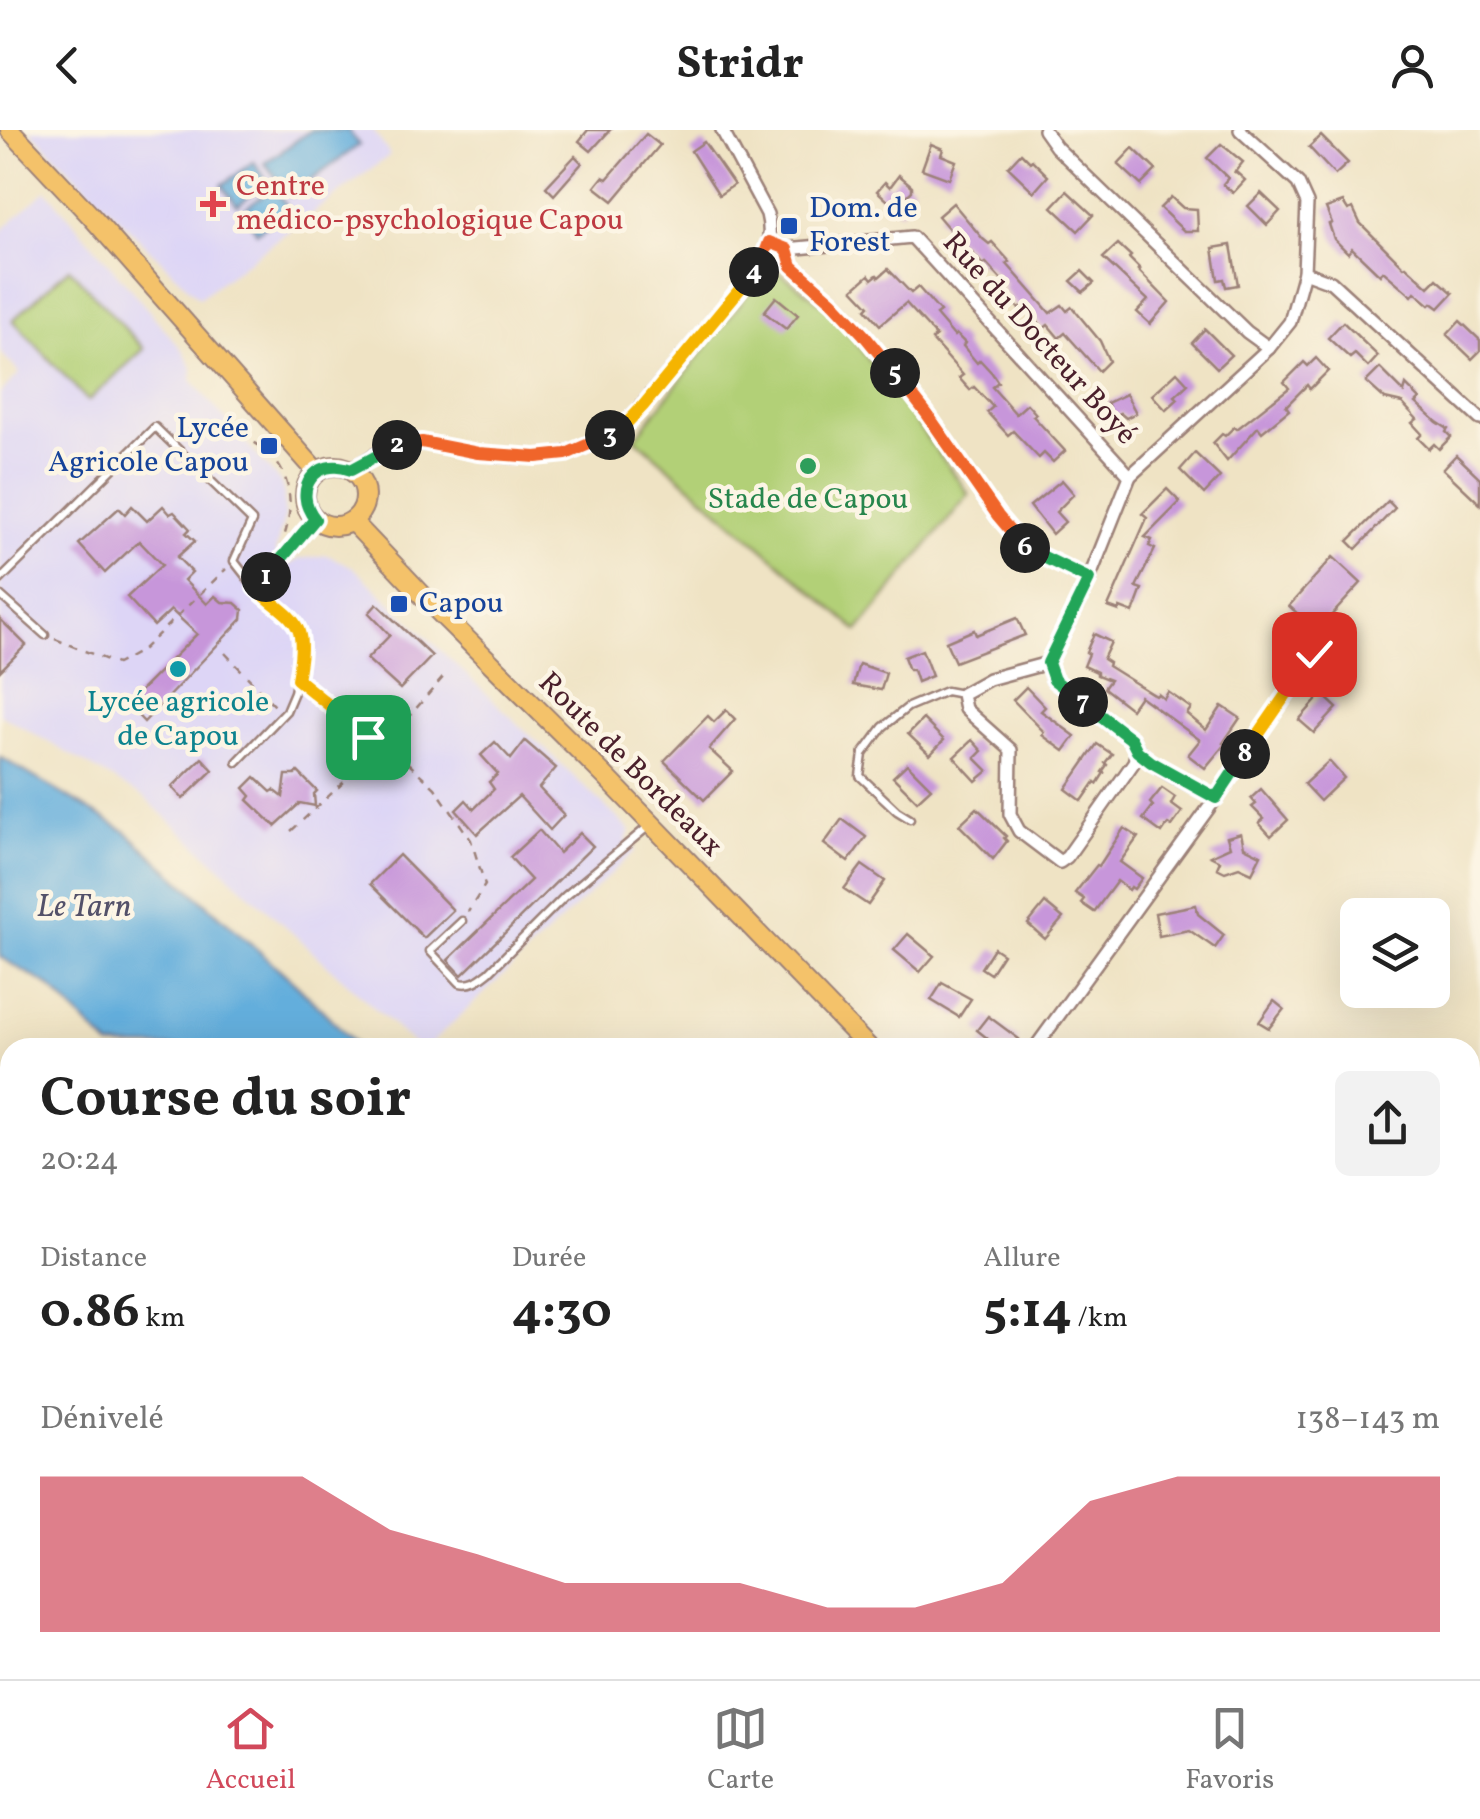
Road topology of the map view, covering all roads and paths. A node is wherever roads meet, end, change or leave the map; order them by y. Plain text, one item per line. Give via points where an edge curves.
1 (10, 130) edge
2 (722, 130) edge
3 (1044, 130) edge
4 (1240, 130) edge
5 (769, 242) junction
6 (787, 249) junction
7 (1304, 272) junction
8 (833, 302) joint
9 (1269, 348) junction
10 (1477, 411) edge
11 (242, 432) dead end
12 (351, 470) junction
13 (317, 472) junction
14 (1130, 476) junction
15 (315, 519) junction
16 (352, 521) junction
17 (234, 561) junction
18 (273, 570) junction
19 (1089, 579) junction
20 (0, 580) edge
21 (255, 588) junction
22 (0, 595) edge
23 (45, 636) joint
24 (225, 653) dead end
25 (1314, 654) dead end
26 (1048, 663) junction
27 (446, 674) dead end
28 (297, 679) junction
29 (962, 694) junction
30 (283, 714) junction
31 (386, 743) junction
32 (1137, 751) junction
33 (237, 762) dead end
34 (1216, 798) junction
35 (910, 818) dead end
36 (651, 824) junction
37 (292, 831) dead end
38 (462, 921) joint
39 (858, 1038) edge
40 (1042, 1038) edge

1 - 13 main road
2 - 5 street via 766,214
3 - 9 street
4 - 7 street via 1298,184 1307,203
5 - 6 street, Rue du Docteur Boyé
5 - 12 street via 762,261 614,433 566,454 536,457 422,442 395,445
6 - 8 lane via 792,266
6 - 14 street, Rue du Docteur Boyé via 912,237
7 - 9 street via 1290,322
7 - 10 street via 1331,282
8 - 19 path via 927,414 1022,546
9 - 14 street
11 - 18 path via 276,461 288,484 289,516
12 - 13 main road via 332,466
12 - 16 main road via 365,496
13 - 15 main road via 305,492
14 - 19 street, Rue du Docteur Boyé
15 - 16 main road via 333,526
15 - 18 lane
16 - 36 main road, Route de Bordeaux
17 - 20 lane via 252,521 155,426
17 - 21 lane
17 - 23 path via 140,652 117,664
18 - 21 lane
19 - 26 street, Rue du Docteur Boyé
21 - 28 lane via 299,626
22 - 23 lane
24 - 30 path
25 - 34 street
26 - 29 street
26 - 32 street via 1054,680 1131,739
27 - 31 path
28 - 30 lane
28 - 31 path via 368,737
29 - 32 street via 966,709 1011,750 1010,814 1019,831 1060,862
29 - 35 lane via 946,691 908,706 864,754 860,776
30 - 33 lane
31 - 37 path
31 - 38 path via 434,788 471,840 486,885
32 - 34 street
34 - 40 street
36 - 38 lane via 467,985 430,952
36 - 39 main road, Route de Bordeaux

